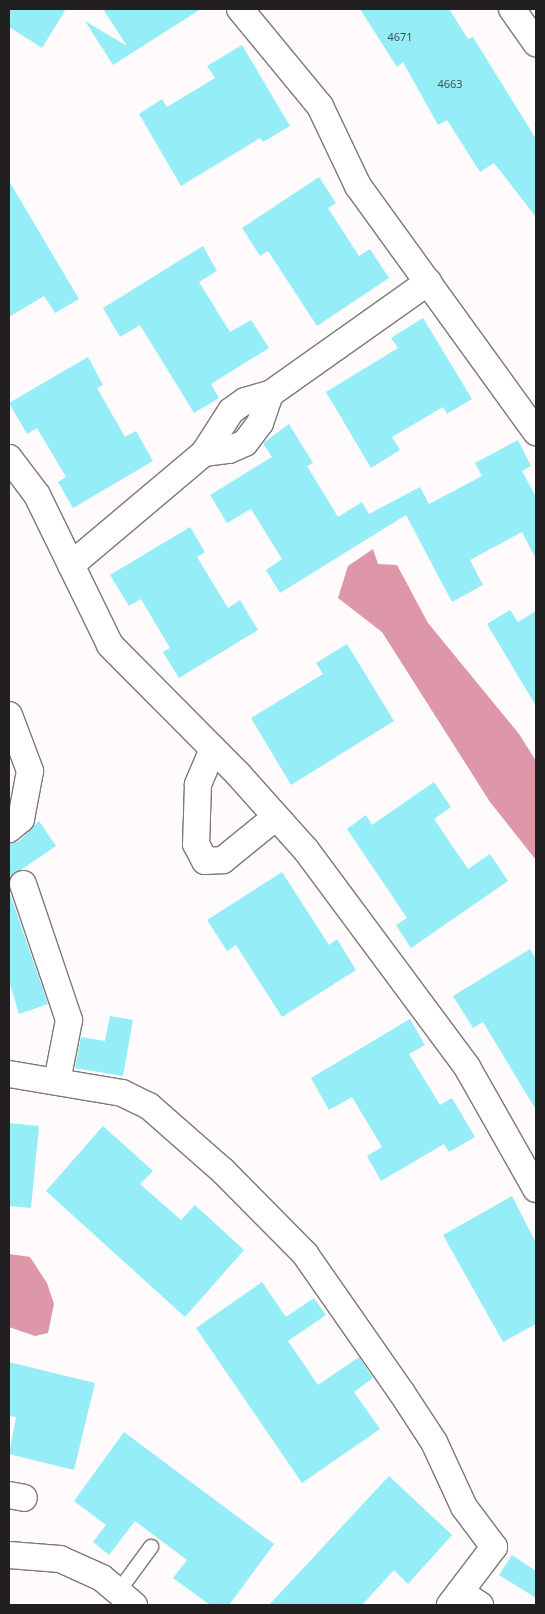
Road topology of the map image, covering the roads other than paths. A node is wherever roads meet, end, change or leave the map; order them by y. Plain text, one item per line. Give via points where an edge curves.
1 (240, 9) edge
2 (512, 9) edge
3 (536, 42) edge
4 (428, 282) junction
5 (536, 432) edge
6 (9, 458) edge
7 (71, 565) junction
8 (9, 715) edge
9 (213, 749) junction
10 (276, 816) junction
11 (9, 829) edge
12 (24, 884) dead end
13 (9, 1074) edge
14 (57, 1082) junction
15 (536, 1189) edge
16 (151, 1547) dead end
17 (9, 1555) edge
18 (126, 1598) edge
19 (463, 1601) edge

1 - 4 street via 320,106 358,186
2 - 3 street
4 - 5 street
4 - 7 street via 270,394 245,401 231,411 204,453
6 - 7 street via 37,495
7 - 9 street via 110,644
8 - 11 street via 30,771 21,820
9 - 10 street
9 - 10 street via 198,785 196,844 205,861 223,860
10 - 15 street via 384,951 467,1067
12 - 14 street via 69,1020
13 - 14 street
14 - 19 street via 122,1093 149,1106 305,1254 402,1392 434,1442 464,1507 494,1548
16 - 18 lane
17 - 18 street via 60,1559 102,1578

